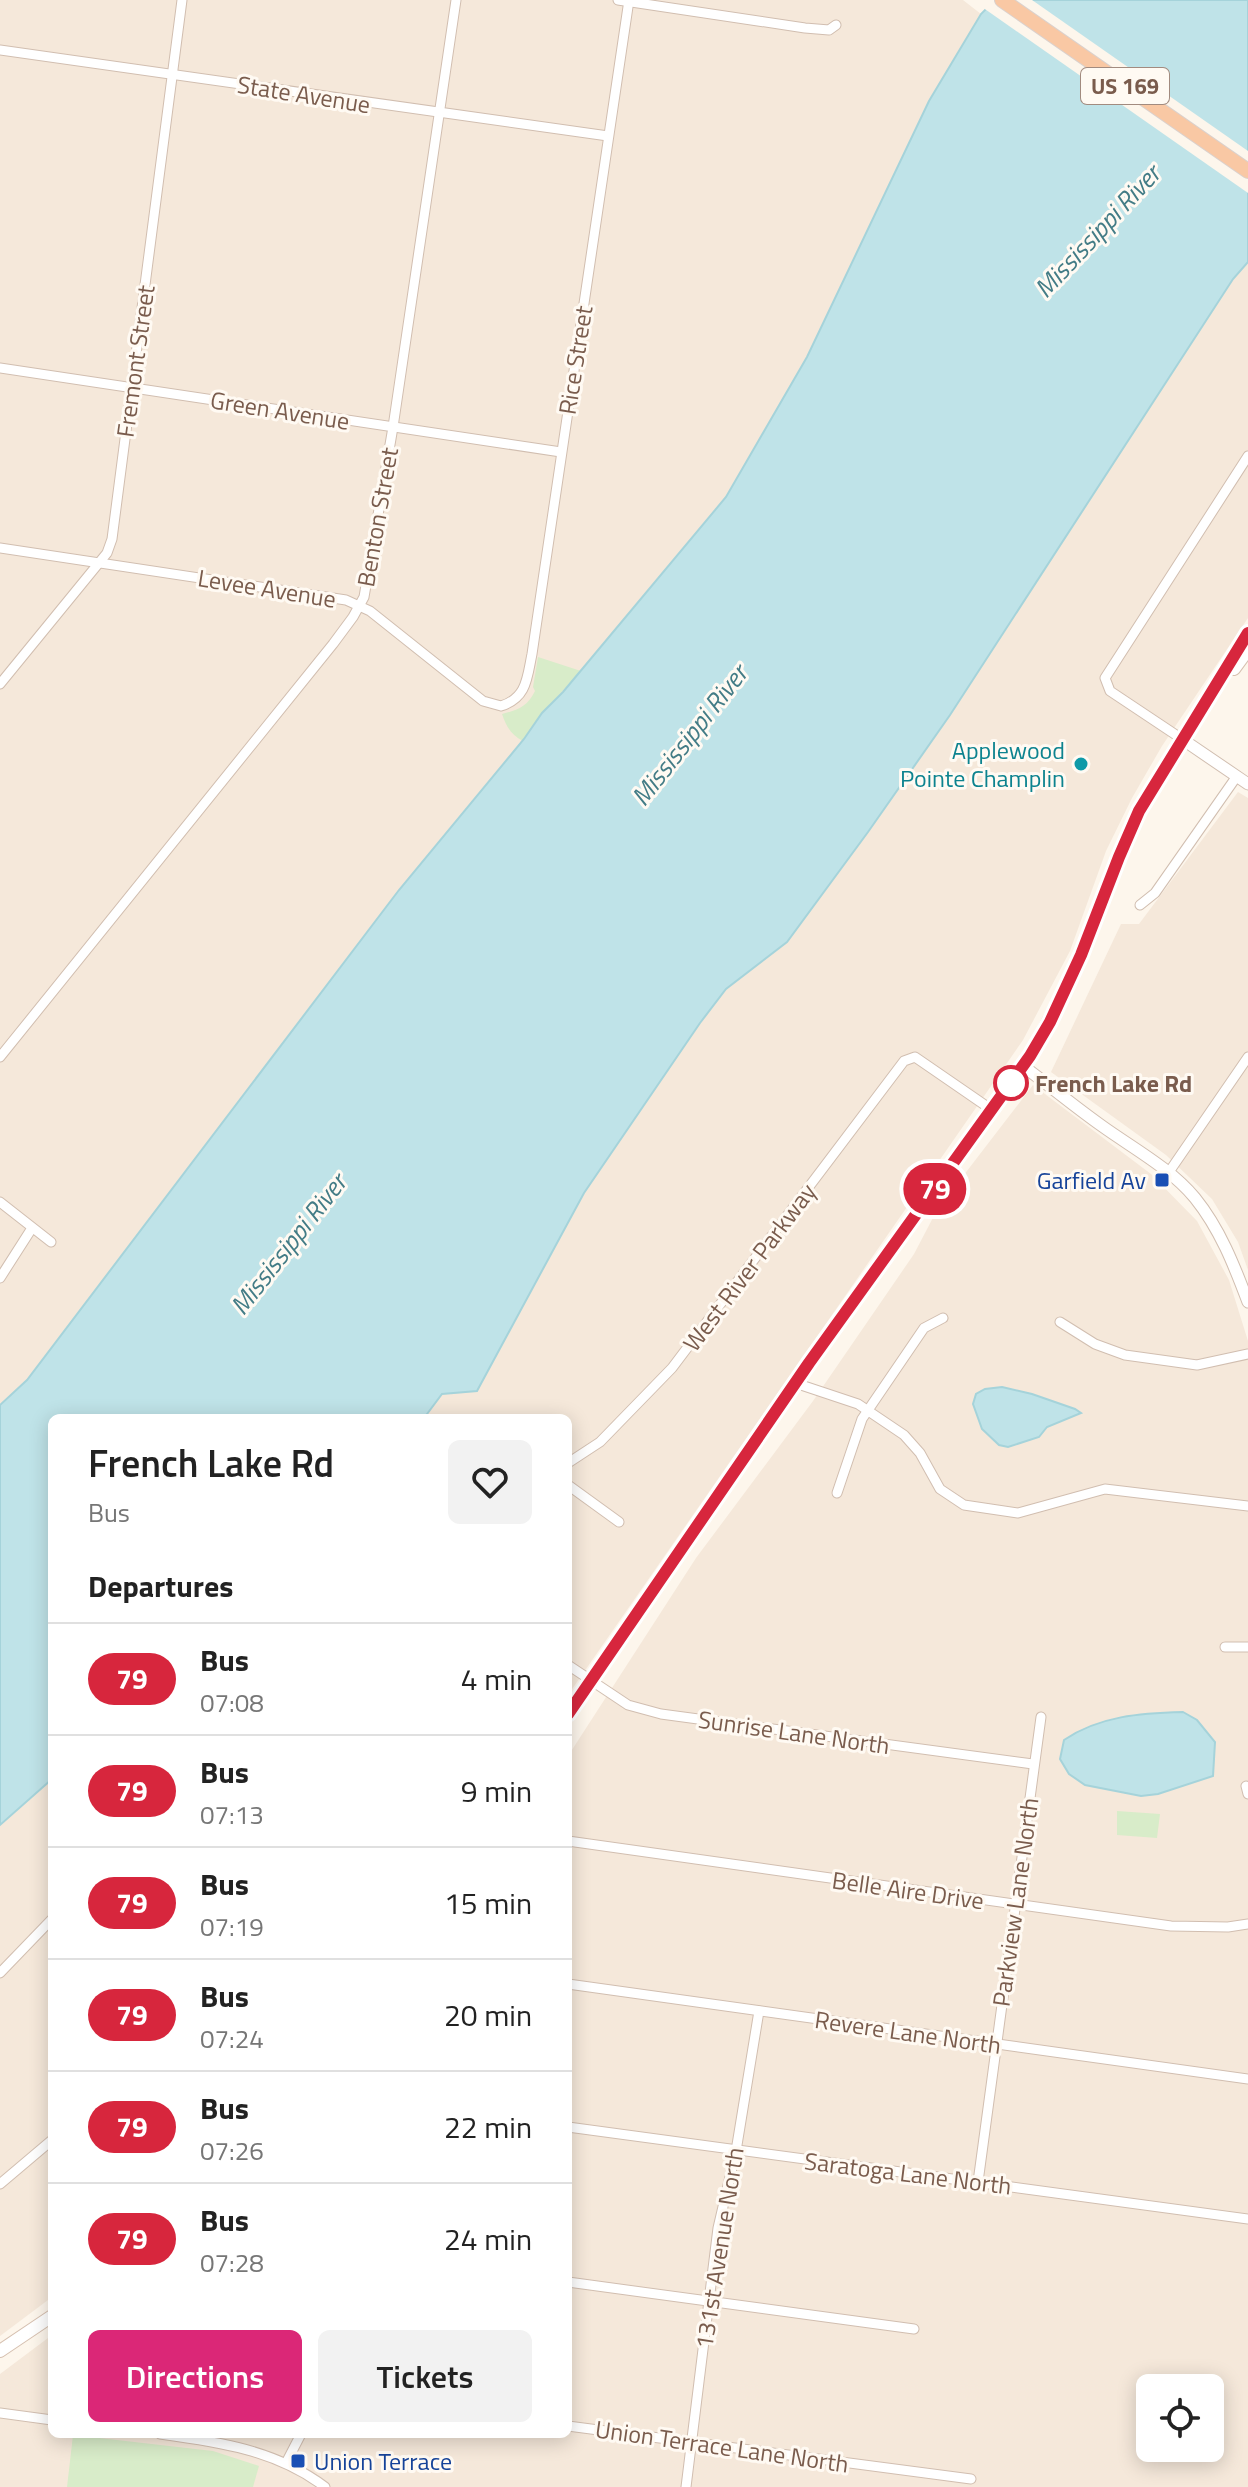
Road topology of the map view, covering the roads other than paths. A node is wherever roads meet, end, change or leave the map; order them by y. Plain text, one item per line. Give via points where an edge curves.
1 (182, 0) edge
2 (456, 0) edge
3 (625, 0) edge
4 (1002, 0) edge
5 (836, 25) dead end
6 (0, 50) edge
7 (173, 75) junction
8 (438, 114) junction
9 (608, 136) junction
10 (1248, 171) edge
11 (0, 368) edge
12 (130, 388) junction
13 (393, 427) junction
14 (561, 452) junction
15 (1248, 456) edge
16 (0, 548) edge
17 (100, 562) junction
18 (360, 605) junction
19 (1248, 633) edge
20 (1248, 650) edge
21 (0, 684) edge
22 (501, 706) joint
23 (1182, 739) junction
24 (1237, 776) junction
25 (1248, 784) edge
26 (1140, 905) dead end
27 (0, 1057) edge
28 (1248, 1057) edge
29 (1023, 1066) junction
30 (992, 1110) junction
31 (1169, 1172) junction
32 (0, 1202) edge
33 (32, 1228) junction
34 (51, 1242) dead end
35 (0, 1278) edge
36 (1248, 1302) edge
37 (943, 1318) dead end
38 (1060, 1322) dead end
39 (1248, 1354) edge
40 (795, 1383) junction
41 (868, 1411) junction
42 (572, 1460) edge
43 (572, 1488) edge
44 (837, 1493) dead end
45 (1248, 1506) edge
46 (619, 1522) dead end
47 (1225, 1647) dead end
48 (1248, 1647) edge
49 (572, 1668) edge
50 (591, 1681) junction
51 (572, 1708) edge
52 (1041, 1717) dead end
53 (1033, 1764) junction
54 (572, 1842) edge
55 (1014, 1905) junction
56 (48, 1923) edge
57 (1248, 1924) edge
58 (0, 1973) edge
59 (572, 1985) edge
60 (759, 2011) junction
61 (996, 2044) junction
62 (1248, 2079) edge
63 (572, 2128) edge
64 (48, 2143) edge
65 (736, 2151) junction
66 (978, 2182) junction
67 (0, 2184) edge
68 (1248, 2219) edge
69 (572, 2283) edge
70 (708, 2300) junction
71 (48, 2319) edge
72 (914, 2329) dead end
73 (0, 2351) edge
74 (0, 2413) edge
75 (48, 2419) edge
76 (572, 2427) edge
77 (187, 2438) edge
78 (299, 2438) edge
79 (691, 2443) junction
80 (286, 2463) junction
81 (971, 2479) dead end
82 (325, 2487) edge
83 (686, 2487) edge

1 - 7 street, Fremont Street
2 - 8 street, Benton Street
3 - 5 street via 805,28 829,30
3 - 9 street, Rice Street
4 - 10 highway, US 169
6 - 7 street, State Avenue
7 - 8 street, State Avenue
7 - 12 street, Fremont Street
8 - 9 street, State Avenue
8 - 13 street, Benton Street
9 - 14 street, Rice Street
11 - 12 street, Green Avenue
12 - 13 street, Green Avenue
12 - 17 street, Fremont Street via 112,539
13 - 14 street, Green Avenue
13 - 18 street, Benton Street
14 - 22 street, Rice Street via 526,687 521,696
15 - 23 street via 1105,680 1110,691
16 - 17 street, Levee Avenue
17 - 18 street, Levee Avenue
17 - 21 street, Fremont Street
18 - 22 street, Levee Avenue via 483,701
18 - 27 street, Benton Street
19 - 23 main road
20 - 23 main road
23 - 24 street
23 - 29 main road via 1139,811 1072,976
24 - 25 street
24 - 26 street via 1155,893
28 - 31 street
29 - 30 main road
29 - 31 street
30 - 40 main road
30 - 42 street, West River Parkway via 915,1057 904,1061 672,1368 600,1442
31 - 36 street via 1216,1227
32 - 33 street
33 - 34 street
33 - 35 street
37 - 41 street via 924,1328
38 - 39 street via 1125,1355 1197,1365
40 - 41 street
40 - 50 main road
41 - 44 street
41 - 45 street via 913,1444 951,1499 978,1509 1018,1513 1105,1489
43 - 46 street
47 - 48 street
49 - 50 street, Sunrise Lane North
50 - 51 main road
50 - 53 street, Sunrise Lane North via 628,1705 661,1714
52 - 53 street, Parkview Lane North
53 - 55 street, Parkview Lane North
54 - 55 street, Belle Aire Drive
55 - 57 street, Belle Aire Drive via 1171,1926
55 - 61 street, Parkview Lane North
56 - 58 street
59 - 60 street, Revere Lane North
60 - 61 street, Revere Lane North
60 - 65 street, 131st Avenue North
61 - 62 street, Revere Lane North
61 - 66 street, Parkview Lane North
63 - 65 street, Saratoga Lane North
64 - 67 street
65 - 66 street, Saratoga Lane North
65 - 70 street, 131st Avenue North
66 - 68 street, Saratoga Lane North
69 - 70 street
70 - 72 street
70 - 79 street, 131st Avenue North
71 - 73 main road
74 - 75 street
76 - 79 street, Union Terrace Lane North
77 - 80 street via 235,2445
78 - 80 street
79 - 81 street, Union Terrace Lane North
79 - 83 street, 131st Avenue North
80 - 82 street

